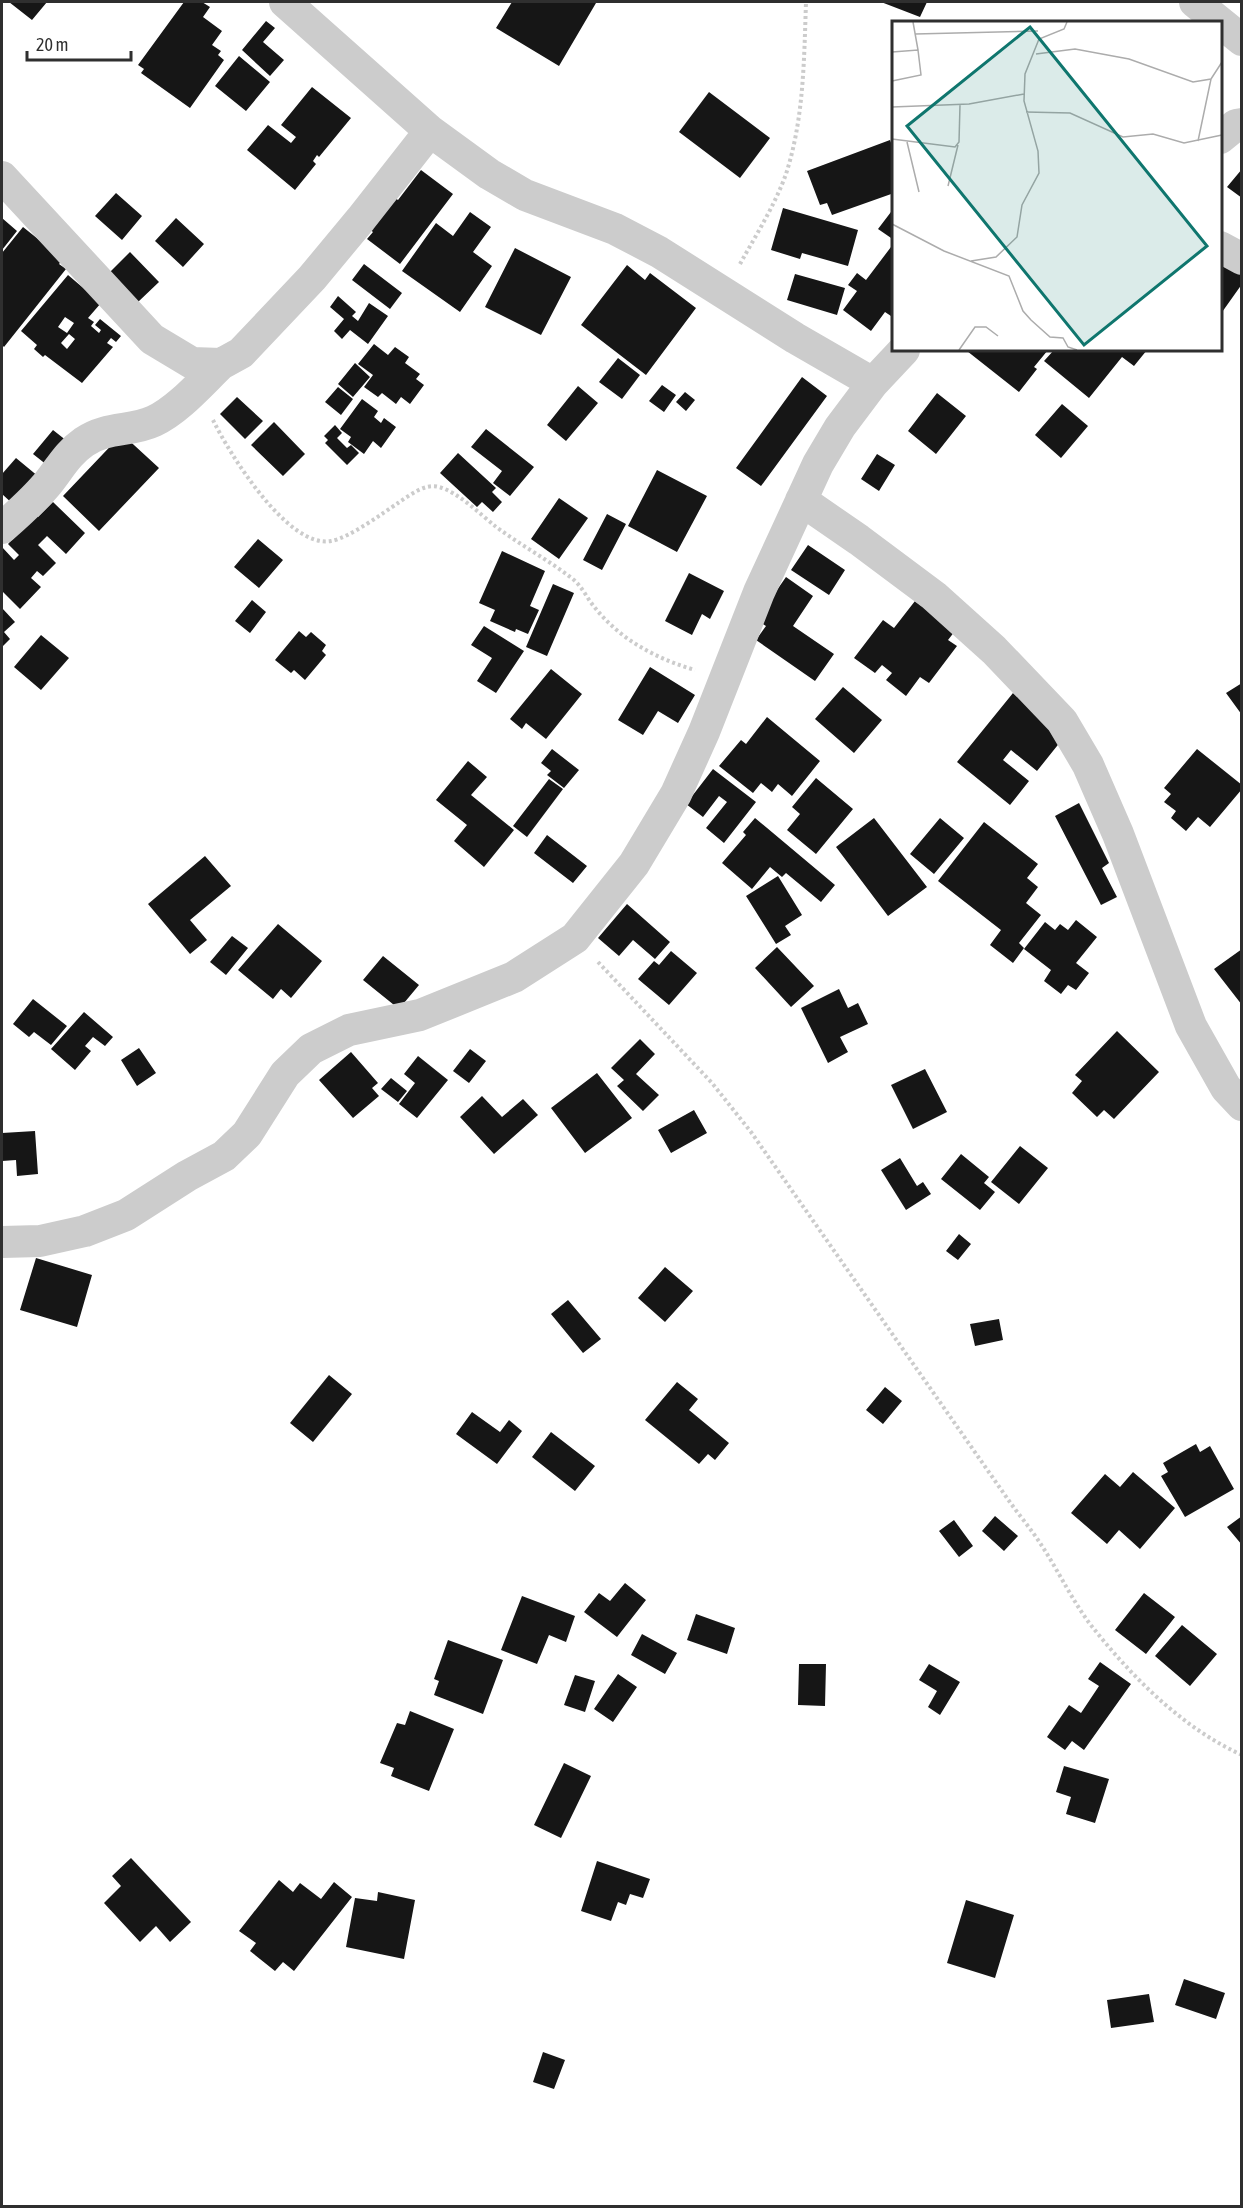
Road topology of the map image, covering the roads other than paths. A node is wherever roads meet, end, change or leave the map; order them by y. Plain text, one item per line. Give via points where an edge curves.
1 (285, 2) edge
2 (1195, 2) edge
3 (1218, 21) edge
4 (1222, 24) edge
5 (1242, 40) edge
6 (430, 131) junction
7 (2, 177) edge
8 (1222, 248) edge
9 (1242, 259) edge
10 (903, 351) edge
11 (221, 364) junction
12 (873, 383) junction
13 (801, 500) junction
14 (2, 528) edge
15 (1242, 1105) edge
16 (2, 1242) edge

1 - 6 street
2 - 3 street
4 - 5 street
6 - 11 street via 312,278 241,353
6 - 12 street via 525,195 615,229 659,252
7 - 11 street via 152,339 192,363
8 - 9 street
10 - 12 street
11 - 14 street via 156,420 107,430 84,442 62,461 32,502
12 - 13 street via 840,427
13 - 15 street via 934,596 994,650 1062,721 1088,765 1118,834 1191,1026 1226,1088
13 - 16 street via 676,794 634,864 575,938 514,977 420,1015 349,1030 311,1049 285,1074 247,1134 224,1156 126,1215 85,1232 40,1241

